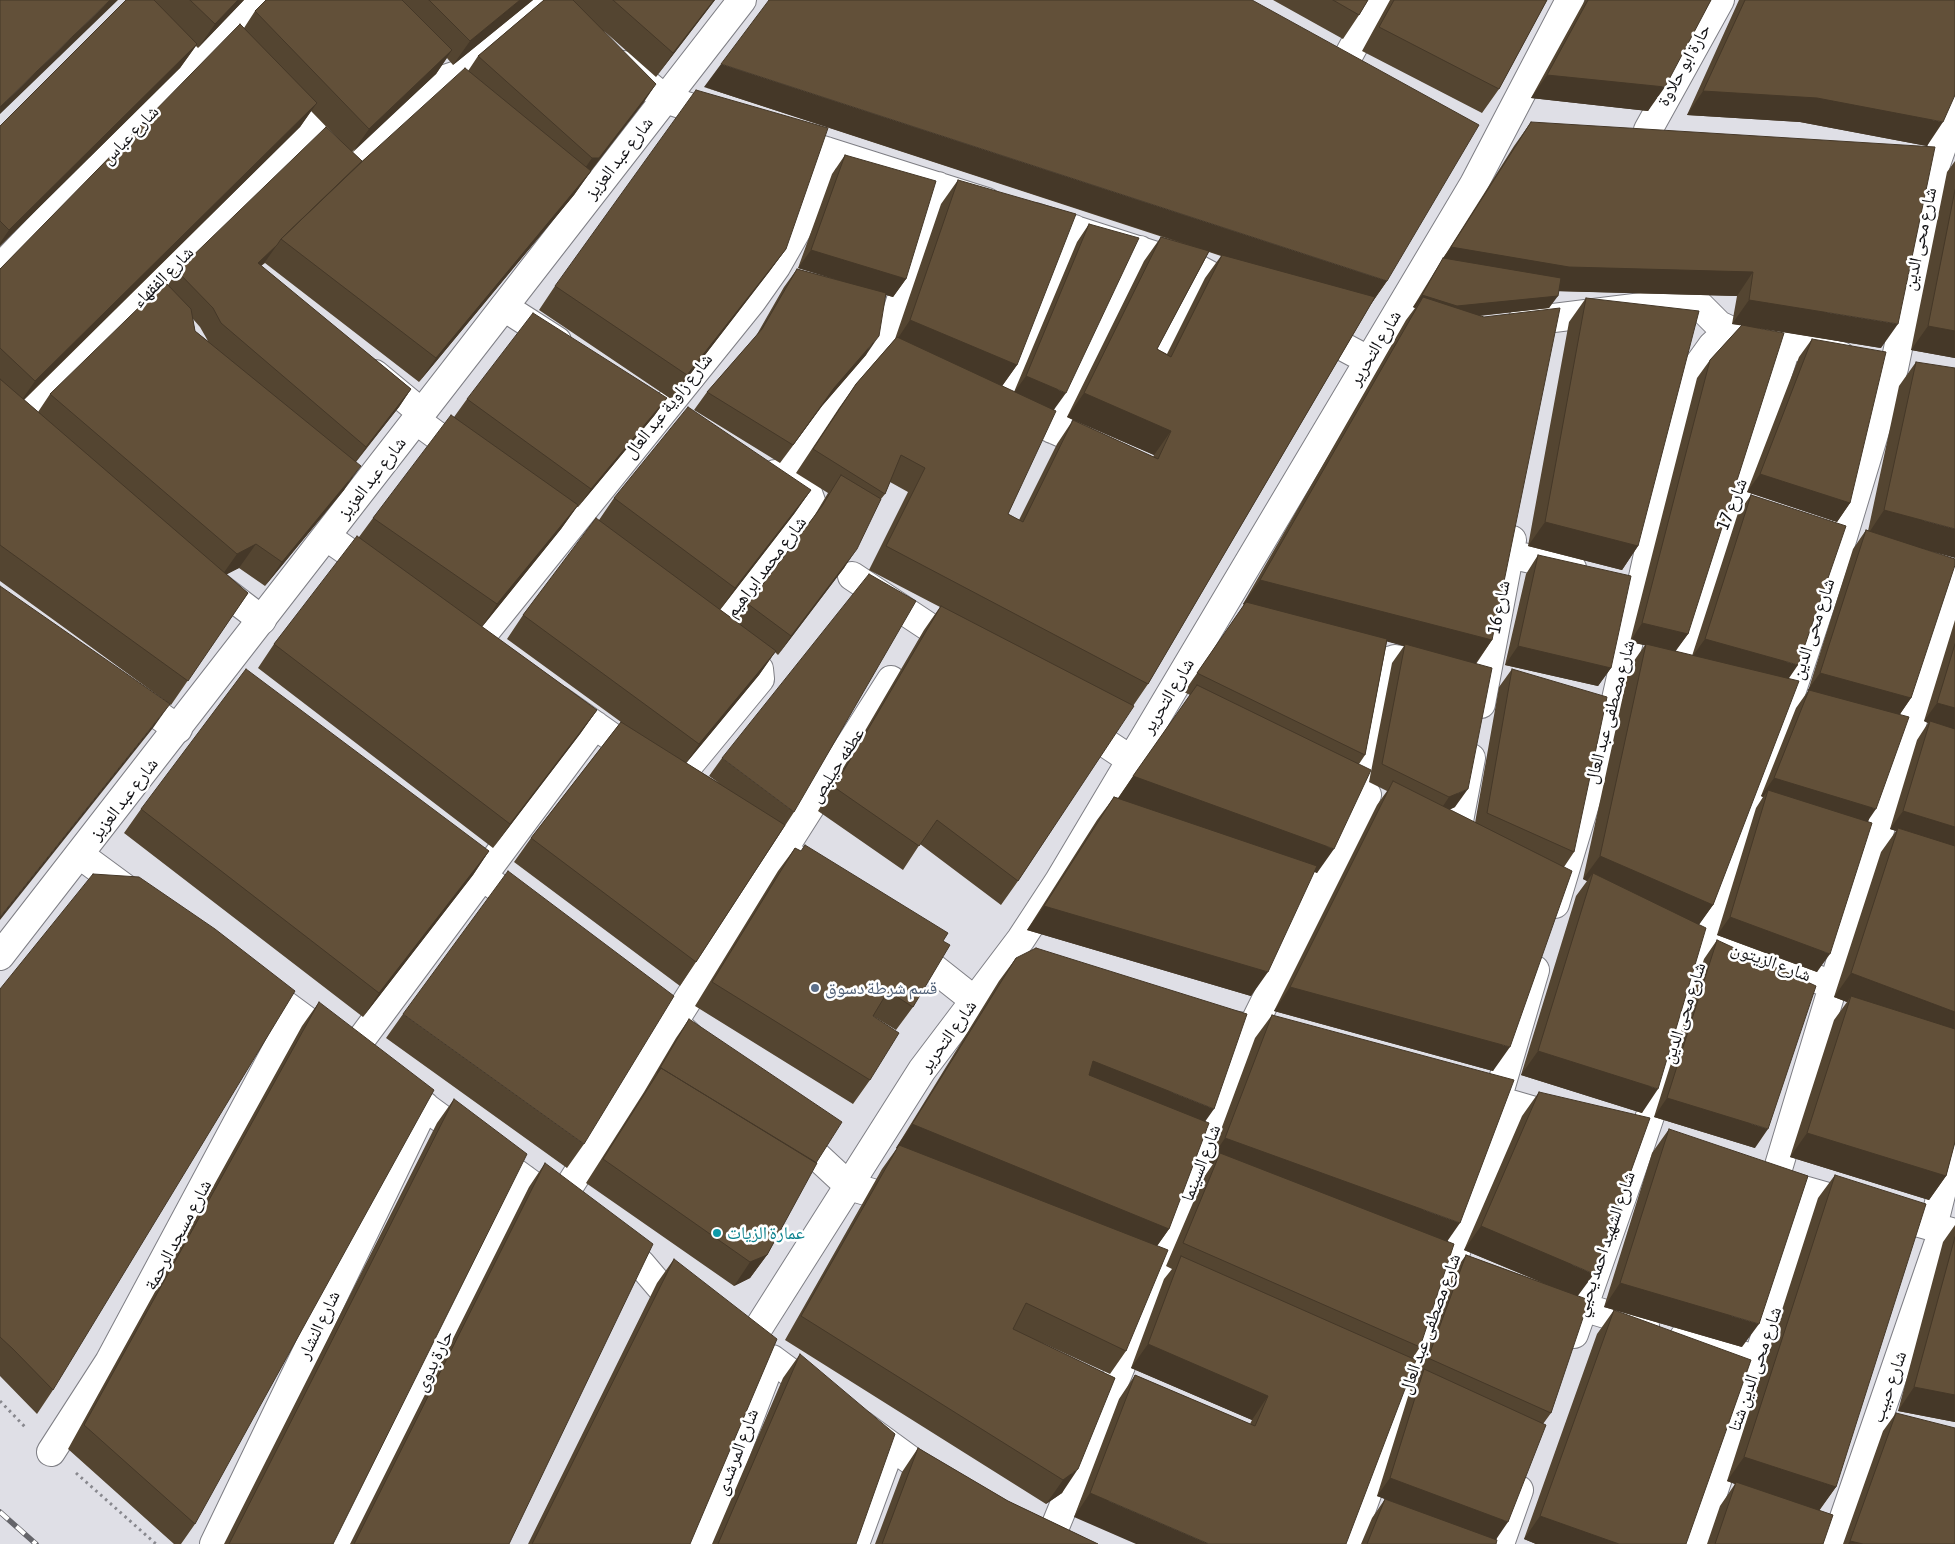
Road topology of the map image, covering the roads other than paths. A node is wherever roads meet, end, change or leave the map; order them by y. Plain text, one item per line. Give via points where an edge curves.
1 (258, 0) edge
2 (742, 0) edge
3 (1379, 0) edge
4 (1570, 0) edge
5 (1720, 0) edge
6 (556, 2) edge
7 (606, 48) edge
8 (173, 50) edge
9 (1315, 58) edge
10 (426, 60) edge
11 (192, 70) junction
12 (1340, 72) junction
13 (445, 79) junction
14 (264, 80) edge
15 (1362, 90) edge
16 (468, 98) edge
17 (665, 100) junction
18 (1955, 110) edge
19 (312, 127) junction
20 (1620, 129) edge
21 (1648, 130) junction
22 (1676, 132) edge
23 (1521, 149) edge
24 (826, 151) junction
25 (1935, 164) edge
26 (1452, 165) edge
27 (1480, 173) junction
28 (565, 180) edge
29 (938, 186) junction
30 (588, 199) junction
31 (1074, 229) junction
32 (1140, 250) junction
33 (0, 268) edge
34 (1200, 270) junction
35 (1259, 302) edge
36 (504, 307) junction
37 (1556, 318) junction
38 (1293, 320) edge
39 (1420, 320) edge
40 (1499, 326) edge
41 (1728, 330) junction
42 (1787, 345) junction
43 (1550, 346) edge
44 (1375, 349) junction
45 (881, 350) junction
46 (577, 353) edge
47 (353, 356) edge
48 (907, 362) edge
49 (1894, 368) junction
50 (1150, 372) edge
51 (1920, 374) edge
52 (975, 393) edge
53 (641, 394) edge
54 (1000, 405) junction
55 (665, 409) junction
56 (420, 417) junction
57 (7, 421) edge
58 (690, 424) edge
59 (1052, 429) junction
60 (37, 446) edge
61 (1121, 460) edge
62 (756, 463) edge
63 (342, 469) edge
64 (488, 472) edge
65 (781, 477) junction
66 (365, 487) junction
67 (1732, 505) junction
68 (544, 512) edge
69 (1760, 513) edge
70 (1517, 516) edge
71 (1815, 529) edge
72 (568, 530) junction
73 (327, 536) junction
74 (1843, 537) junction
75 (1871, 545) edge
76 (591, 546) edge
77 (1509, 554) junction
78 (192, 566) edge
79 (1949, 572) edge
80 (852, 576) edge
81 (1641, 583) junction
82 (398, 587) edge
83 (691, 619) edge
84 (262, 620) junction
85 (453, 626) edge
86 (714, 636) junction
87 (477, 642) junction
88 (1628, 648) junction
89 (501, 659) edge
90 (983, 663) edge
91 (1679, 663) junction
92 (1706, 672) edge
93 (1486, 675) junction
94 (891, 680) dead end
95 (1514, 681) edge
96 (113, 683) edge
97 (540, 686) edge
98 (1762, 688) edge
99 (1790, 696) junction
100 (1587, 698) edge
101 (1615, 704) junction
102 (1818, 705) edge
103 (1057, 711) edge
104 (1882, 724) edge
105 (595, 725) junction
106 (178, 729) junction
107 (1149, 730) junction
108 (1909, 732) junction
109 (1178, 738) edge
110 (1937, 740) edge
111 (1131, 760) junction
112 (675, 782) junction
113 (1330, 782) edge
114 (1363, 793) junction
115 (1394, 807) edge
116 (1430, 824) edge
117 (1878, 834) junction
118 (428, 835) edge
119 (1456, 837) junction
120 (1904, 843) edge
121 (783, 849) junction
122 (1481, 849) edge
123 (80, 855) junction
124 (483, 876) junction
125 (1293, 881) edge
126 (837, 891) edge
127 (1319, 891) junction
128 (160, 914) edge
129 (544, 923) edge
130 (1681, 929) edge
131 (890, 934) edge
132 (1709, 940) junction
133 (0, 956) edge
134 (240, 972) edge
135 (613, 975) edge
136 (1833, 985) junction
137 (1013, 992) edge
138 (979, 994) junction
139 (296, 1013) junction
140 (1185, 1018) edge
141 (674, 1022) junction
142 (1252, 1028) junction
143 (1318, 1048) edge
144 (351, 1053) junction
145 (725, 1070) edge
146 (1450, 1086) edge
147 (1507, 1103) junction
148 (424, 1106) junction
149 (776, 1118) edge
150 (1584, 1126) edge
151 (1612, 1134) edge
152 (1955, 1138) edge
153 (1641, 1142) junction
154 (1670, 1151) edge
155 (1745, 1173) edge
156 (524, 1179) junction
157 (1774, 1182) junction
158 (849, 1186) junction
159 (1813, 1193) junction
160 (558, 1204) junction
161 (933, 1210) edge
162 (1944, 1230) edge
163 (1422, 1257) edge
164 (1102, 1259) edge
165 (641, 1264) junction
166 (1459, 1271) junction
167 (1158, 1276) junction
168 (628, 1290) edge
169 (1545, 1296) edge
170 (1221, 1302) edge
171 (1583, 1307) junction
172 (695, 1328) edge
173 (713, 1349) edge
174 (1567, 1353) edge
175 (772, 1359) junction
176 (1758, 1360) junction
177 (1382, 1369) edge
178 (732, 1371) junction
179 (1409, 1380) junction
180 (1084, 1382) edge
181 (1112, 1388) junction
182 (1141, 1395) edge
183 (1877, 1422) junction
184 (1906, 1428) edge
185 (891, 1446) junction
186 (51, 1452) dead end
187 (1528, 1464) edge
188 (960, 1494) edge
189 (1366, 1497) junction
190 (1393, 1507) edge
191 (1025, 1528) edge
192 (1057, 1541) edge
193 (1496, 1541) edge
194 (214, 1544) edge
195 (345, 1544) edge
196 (702, 1544) edge
197 (855, 1544) edge
198 (1349, 1544) edge
199 (1696, 1544) edge
200 (1835, 1544) edge

1 - 11 street, شارع عباس via 230,45
2 - 17 street, شارع عبد العزيز
3 - 12 street
4 - 27 street, شارع التحرير
5 - 21 street, حارة ابو حلاوة
6 - 13 street via 457,75
7 - 17 street
8 - 11 street
9 - 12 street
10 - 13 street
11 - 33 street, شارع عباس
12 - 15 street
13 - 16 street
13 - 19 street via 360,163 347,163
14 - 19 street
17 - 24 street
17 - 30 street, شارع عبد العزيز
18 - 25 street, شارع محى الدين
19 - 57 street, شارع الفقهاء
20 - 21 street
21 - 22 street
23 - 27 street
24 - 29 street
24 - 55 street, شارع زاوية عبد العال via 814,191 776,267
25 - 49 street, شارع محى الدين
26 - 27 street
27 - 44 street, شارع التحرير
28 - 30 street
29 - 31 street
29 - 45 street via 897,314
30 - 36 street, شارع عبد العزيز
31 - 32 street
31 - 54 street
32 - 34 street
32 - 59 street
34 - 35 street
34 - 50 street
36 - 46 street
36 - 56 street, شارع عبد العزيز
37 - 40 street
37 - 41 street via 1683,300 1698,304
37 - 43 street
38 - 44 street
39 - 44 street
41 - 42 street
41 - 81 street, شارع مصطفى عبد العال via 1699,364 1680,404
42 - 49 street
42 - 67 street, شارع 17 via 1755,446
44 - 107 street, شارع التحرير
45 - 48 street
45 - 65 street via 834,403
47 - 56 street
49 - 51 street
49 - 74 street, شارع محى الدين
52 - 54 street
53 - 55 street
54 - 59 street
55 - 58 street
55 - 72 street, شارع زاوية عبد العال
56 - 64 street
56 - 66 street, شارع عبد العزيز
57 - 60 street
59 - 61 street
62 - 65 street, شارع محمد ابراهيم
63 - 66 street
65 - 86 street, شارع محمد ابراهيم via 808,493 812,504
66 - 73 street, شارع عبد العزيز
67 - 69 street
67 - 91 street, شارع 17 via 1715,545
68 - 72 street
70 - 77 street, شارع 16
71 - 74 street
72 - 76 street
72 - 87 street, شارع زاوية عبد العال
73 - 82 street
73 - 84 street, شارع عبد العزيز
74 - 75 street
74 - 99 street, شارع محى الدين
77 - 81 street
77 - 93 street, شارع 16
78 - 84 street
79 - 108 street, شارع الزيتون
80 - 90 street
81 - 88 street, شارع مصطفى عبد العال
83 - 86 street
84 - 106 street, شارع عبد العزيز via 227,681
85 - 87 street
86 - 112 street via 759,669 760,679
87 - 89 street
88 - 91 street
88 - 101 street, شارع مصطفى عبد العال
91 - 92 street
93 - 95 street
93 - 114 street, شارع السينما via 1395,659 1383,663
93 - 119 street, شارع 16
94 - 121 street, عطفه حيلبص
96 - 106 street
97 - 105 street
98 - 99 street
99 - 102 street
99 - 132 street, شارع محى الدين
100 - 101 street
101 - 147 street, شارع مصطفى عبد العال via 1544,941
103 - 111 street
104 - 108 street
105 - 112 street
105 - 124 street
106 - 123 street, شارع عبد العزيز
107 - 109 street
107 - 111 street, شارع التحرير
108 - 110 street
108 - 117 street, شارع الزيتون
111 - 138 street, شارع التحرير via 1041,910
112 - 121 street
113 - 114 street
114 - 115 street
114 - 127 street, شارع السينما
116 - 119 street
117 - 120 street
117 - 136 street, شارع الزيتون
118 - 124 street
119 - 122 street
121 - 126 street
121 - 141 street, عطفه حيلبص
123 - 128 street
123 - 133 street, شارع عبد العزيز
124 - 129 street
124 - 144 street
125 - 127 street
127 - 142 street, شارع السينما
130 - 132 street, شارع الزيتون
131 - 138 street
132 - 136 street, شارع الزيتون
132 - 153 street, شارع محى الدين
134 - 139 street
135 - 141 street
136 - 157 street, شارع الزيتون
137 - 138 street
138 - 158 street, شارع التحرير via 922,1070
139 - 144 street
139 - 186 street, شارع مسجد الرحمة via 109,1362
140 - 142 street
141 - 145 street
141 - 160 street, عطفه حيلبص
142 - 143 street
142 - 167 street, شارع السينما
144 - 148 street
146 - 147 street
147 - 150 street
147 - 166 street, شارع مصطفى عبد العال
148 - 156 street
148 - 194 street, شارع النشار
149 - 158 street
151 - 153 street
152 - 162 street, شارع حبيب
153 - 154 street
153 - 171 street, شارع الشهيد احمد يحيي
155 - 157 street
156 - 160 street
156 - 195 street, حارة بدوى
157 - 159 street
158 - 161 street
158 - 178 street, شارع التحرير
159 - 162 street
159 - 176 street, شارع محى الدين شتا
160 - 165 street
162 - 183 street, شارع حبيب
163 - 166 street
164 - 167 street
165 - 168 street
165 - 172 street
166 - 179 street, شارع مصطفى عبد العال
167 - 170 street
167 - 181 street, شارع السينما
169 - 171 street
171 - 174 street, شارع الشهيد احمد يحيي
171 - 176 street
173 - 178 street
175 - 178 street
175 - 185 street
175 - 196 street, شارع المرشدى
176 - 199 street, شارع محى الدين شتا
177 - 179 street
179 - 189 street, شارع مصطفى عبد العال
180 - 181 street
181 - 182 street
181 - 192 street, شارع السينما
183 - 184 street
183 - 200 street, شارع حبيب
185 - 188 street
185 - 197 street
187 - 193 street
189 - 190 street
189 - 198 street, شارع مصطفى عبد العال
191 - 192 street

